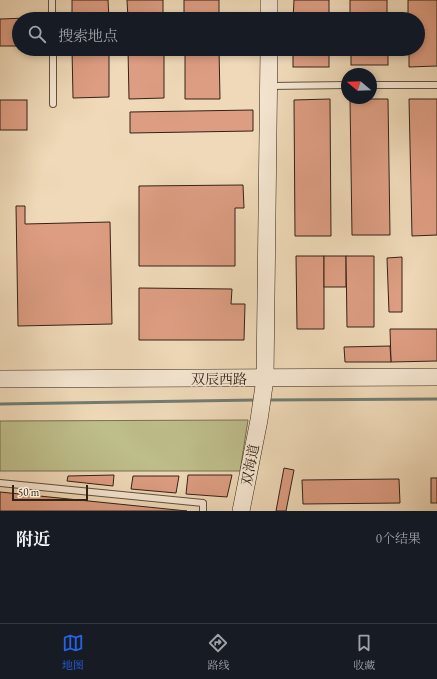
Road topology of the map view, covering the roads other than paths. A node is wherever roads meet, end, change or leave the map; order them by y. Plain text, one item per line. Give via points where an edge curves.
1 (52, 0) edge
2 (269, 0) edge
3 (52, 12) edge
4 (269, 12) edge
5 (53, 56) edge
6 (269, 56) edge
7 (377, 85) edge
8 (437, 85) edge
9 (268, 86) junction
10 (341, 86) edge
11 (53, 104) dead end
12 (437, 378) edge
13 (0, 379) edge
14 (265, 379) junction
15 (0, 483) edge
16 (203, 511) edge
17 (242, 511) edge

1 - 3 lane
2 - 4 street
5 - 11 lane
6 - 9 street, 双海道
7 - 8 lane
9 - 10 lane
9 - 14 street, 双海道
12 - 14 street, 双辰西路
13 - 14 street, 双辰西路
14 - 17 street, 双海道
15 - 16 lane via 203,502

